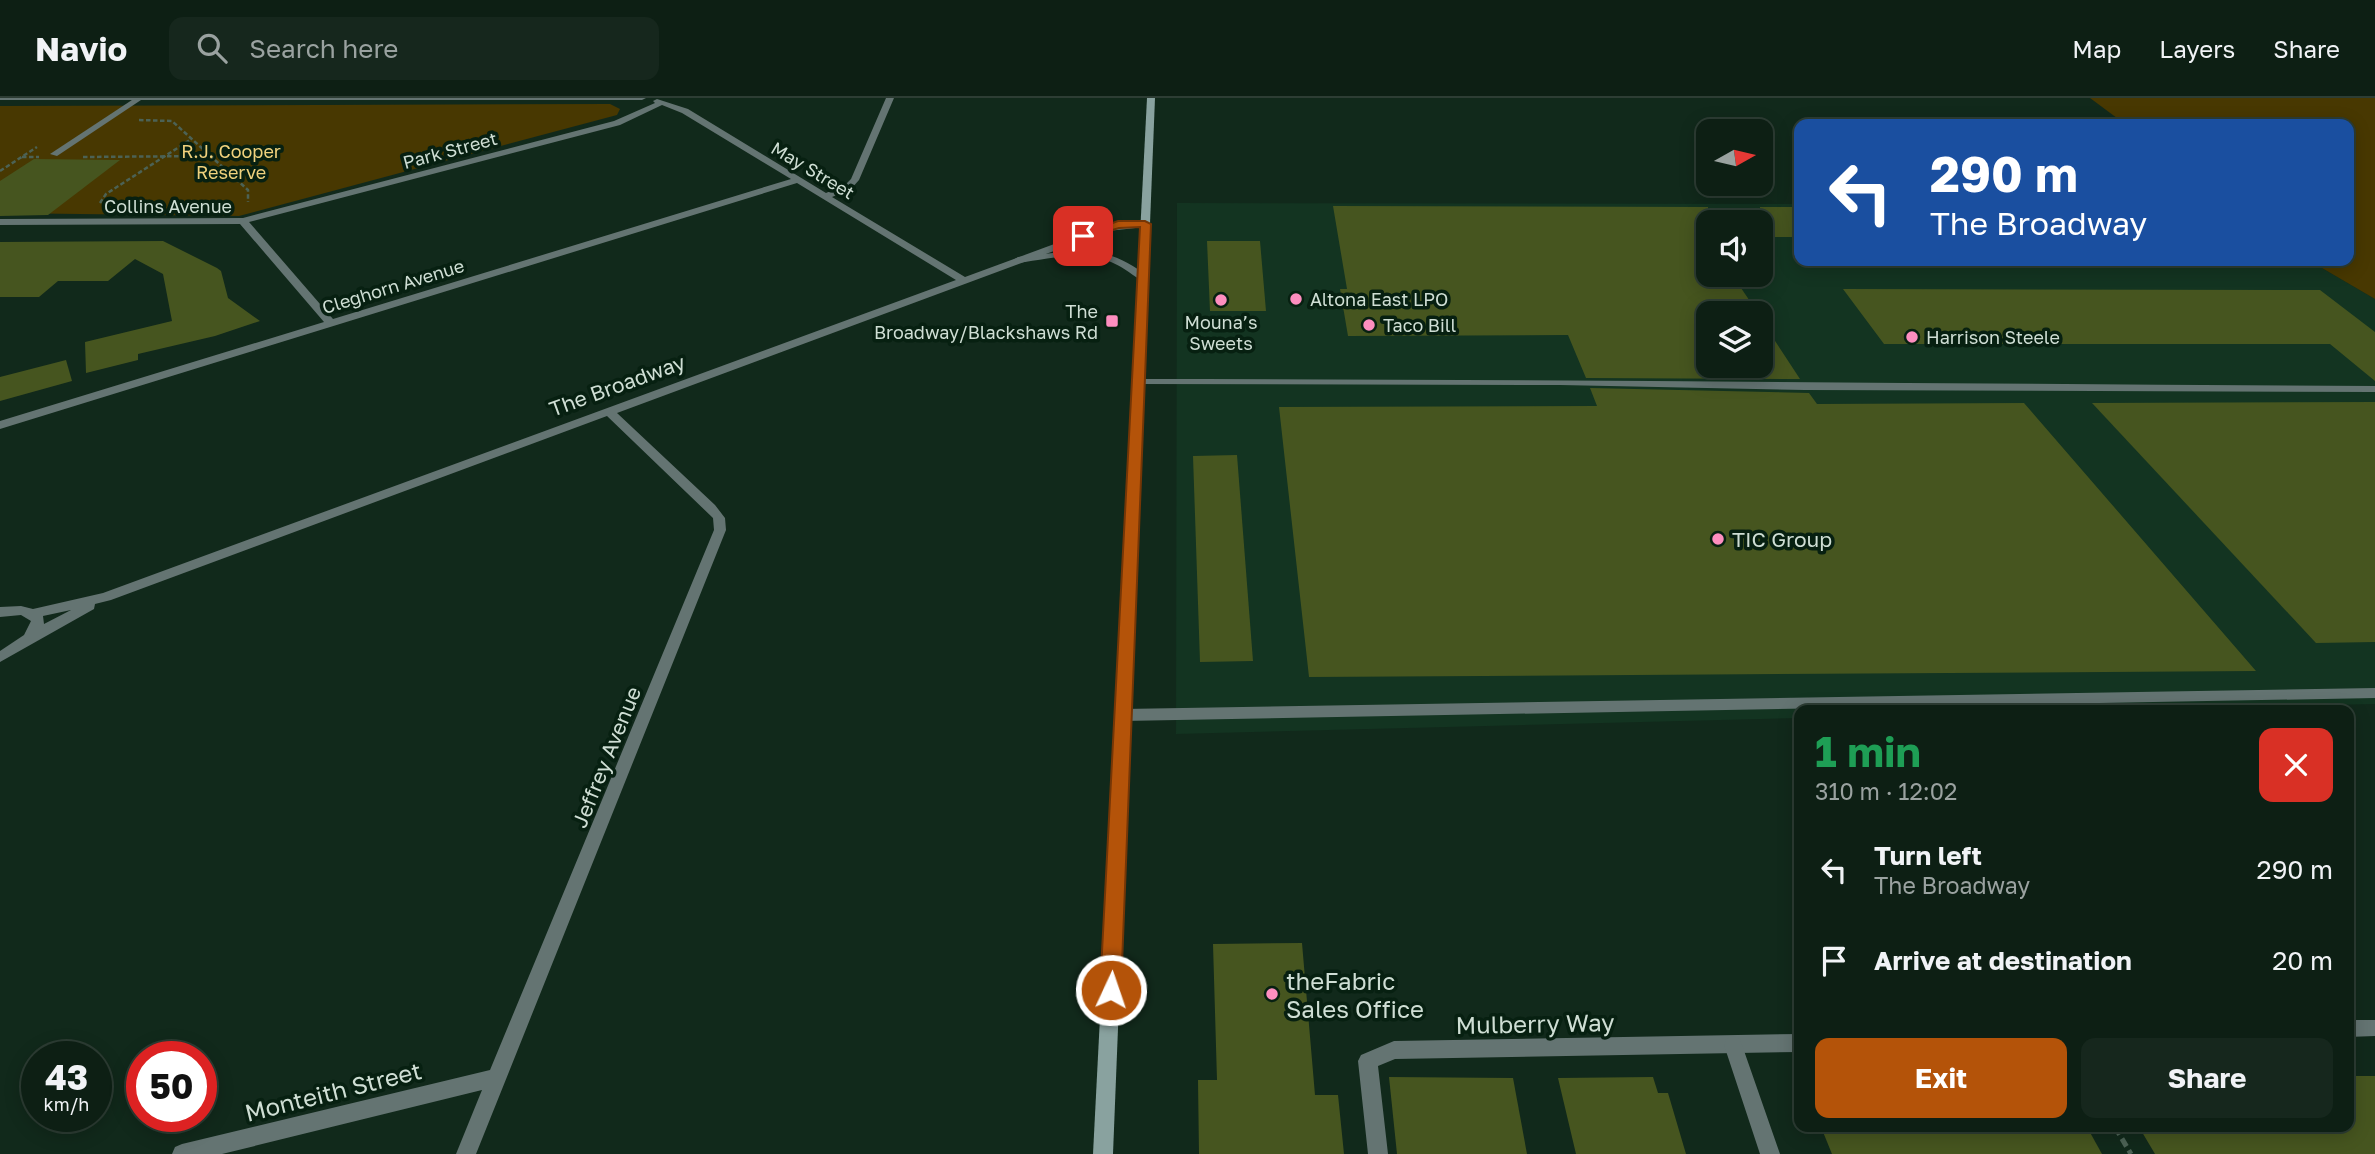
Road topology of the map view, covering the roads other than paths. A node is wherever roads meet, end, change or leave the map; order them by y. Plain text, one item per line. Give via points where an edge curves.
1 (0, 98) edge
2 (140, 98) edge
3 (642, 98) edge
4 (890, 98) edge
5 (1151, 98) edge
6 (663, 102) junction
7 (52, 156) road end
8 (797, 180) junction
9 (826, 196) junction
10 (247, 220) junction
11 (0, 222) edge
12 (1145, 224) junction
13 (1013, 261) junction
14 (1143, 277) junction
15 (963, 280) junction
16 (331, 323) junction
17 (1138, 382) junction
18 (2375, 388) edge
19 (608, 411) junction
20 (0, 425) edge
21 (106, 597) junction
22 (2, 610) edge
23 (33, 614) junction
24 (31, 637) junction
25 (0, 657) edge
26 (2375, 693) edge
27 (1123, 715) junction
28 (2375, 1028) edge
29 (2354, 1029) edge
30 (1794, 1043) edge
31 (1733, 1045) junction
32 (496, 1079) junction
33 (182, 1154) edge
34 (466, 1154) edge
35 (1103, 1154) edge
36 (1378, 1154) edge
37 (1770, 1154) edge

1 - 2 street, May Street
2 - 3 street, May Street
2 - 7 street
3 - 6 street, May Street
4 - 9 street via 855,180
5 - 12 main road
6 - 8 street, May Street via 687,111
6 - 10 street, Park Street via 617,123
8 - 9 street, May Street
8 - 16 street, Cleghorn Avenue
9 - 15 street, May Street
10 - 11 street, Collins Avenue
10 - 16 street, Collins Avenue
12 - 13 street, The Broadway via 1106,228
12 - 14 main road
13 - 14 street via 1101,255
13 - 15 street, The Broadway
14 - 17 main road
15 - 19 street, The Broadway
16 - 20 street, Cleghorn Avenue
17 - 18 street
17 - 27 main road
19 - 21 street, The Broadway
19 - 32 street, Jeffrey Avenue via 711,508 719,518 720,530
21 - 23 street, The Broadway
21 - 24 street, The Broadway
22 - 23 street, The Broadway
23 - 24 street via 38,620
24 - 25 street, The Broadway
26 - 27 street
27 - 35 main road
28 - 29 street
30 - 31 street, Mulberry Way
31 - 36 street, Mulberry Way via 1394,1050 1368,1061
31 - 37 street
32 - 33 street, Monteith Street
32 - 34 street, Jeffrey Avenue

